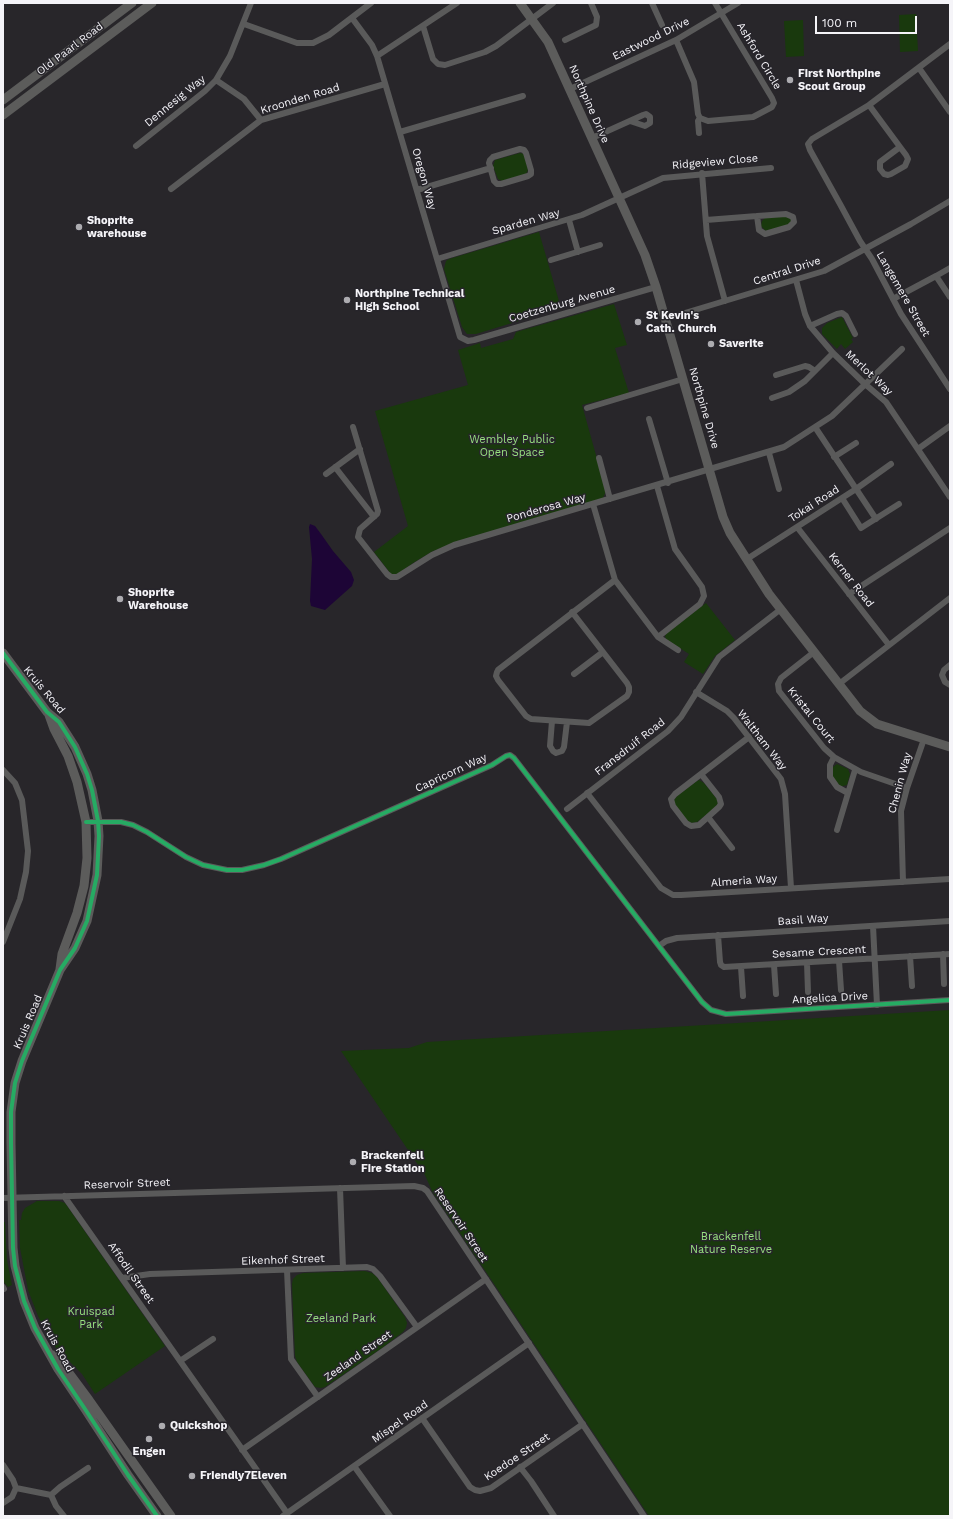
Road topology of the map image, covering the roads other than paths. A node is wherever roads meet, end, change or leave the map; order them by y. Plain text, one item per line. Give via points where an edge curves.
1 (132, 3) edge
2 (152, 3) edge
3 (251, 3) edge
4 (371, 3) edge
5 (457, 3) edge
6 (520, 3) edge
7 (553, 3) edge
8 (591, 3) edge
9 (652, 3) edge
10 (715, 3) edge
11 (738, 3) edge
12 (721, 13) junction
13 (352, 18) junction
14 (532, 19) junction
15 (244, 24) junction
16 (662, 25) dead end
17 (423, 26) junction
18 (565, 40) dead end
19 (676, 40) junction
20 (950, 44) edge
21 (377, 56) junction
22 (919, 68) junction
23 (216, 80) junction
24 (385, 84) junction
25 (570, 89) junction
26 (523, 96) dead end
27 (3, 100) edge
28 (869, 105) junction
29 (950, 112) edge
30 (3, 115) edge
31 (700, 118) junction
32 (262, 120) junction
33 (630, 121) dead end
34 (400, 132) junction
35 (699, 133) dead end
36 (592, 138) junction
37 (136, 146) dead end
38 (900, 147) junction
39 (491, 168) junction
40 (771, 168) dead end
41 (702, 174) junction
42 (171, 189) dead end
43 (417, 190) junction
44 (619, 198) junction
45 (950, 201) edge
46 (757, 216) junction
47 (569, 220) junction
48 (706, 220) junction
49 (600, 245) dead end
50 (866, 250) junction
51 (578, 252) junction
52 (437, 259) junction
53 (551, 260) dead end
54 (950, 268) edge
55 (936, 276) junction
56 (796, 280) junction
57 (656, 287) junction
58 (950, 297) edge
59 (893, 299) junction
60 (726, 301) junction
61 (665, 319) junction
62 (810, 326) junction
63 (855, 334) dead end
64 (474, 340) joint
65 (902, 348) dead end
66 (833, 353) junction
67 (815, 371) junction
68 (776, 375) dead end
69 (683, 379) junction
70 (865, 384) junction
71 (950, 389) edge
72 (772, 398) dead end
73 (587, 408) dead end
74 (650, 419) dead end
75 (950, 426) edge
76 (353, 427) dead end
77 (815, 427) junction
78 (856, 443) dead end
79 (360, 448) junction
80 (918, 449) junction
81 (769, 453) junction
82 (834, 457) junction
83 (599, 458) dead end
84 (891, 464) dead end
85 (335, 467) junction
86 (709, 470) junction
87 (326, 474) dead end
88 (668, 482) junction
89 (657, 486) junction
90 (779, 488) dead end
91 (856, 489) junction
92 (950, 497) edge
93 (842, 498) junction
94 (610, 499) junction
95 (593, 504) junction
96 (899, 504) dead end
97 (374, 517) junction
98 (876, 519) junction
99 (797, 527) junction
100 (950, 528) edge
101 (747, 559) junction
102 (615, 580) junction
103 (849, 594) junction
104 (950, 598) edge
105 (780, 609) junction
106 (572, 612) junction
107 (658, 637) junction
108 (889, 645) junction
109 (678, 650) dead end
110 (603, 652) junction
111 (814, 652) junction
112 (3, 653) edge
113 (950, 665) edge
114 (574, 674) dead end
115 (839, 684) junction
116 (950, 685) edge
117 (696, 692) junction
118 (47, 712) junction
119 (552, 721) junction
120 (566, 722) junction
121 (749, 737) junction
122 (924, 739) junction
123 (950, 747) edge
124 (834, 757) junction
125 (3, 770) edge
126 (855, 770) junction
127 (701, 774) junction
128 (907, 788) junction
129 (587, 793) junction
130 (848, 793) junction
131 (567, 808) dead end
132 (708, 817) junction
133 (98, 821) junction
134 (86, 822) junction
135 (837, 830) dead end
136 (732, 848) dead end
137 (950, 879) edge
138 (903, 882) junction
139 (790, 888) junction
140 (950, 921) edge
141 (873, 926) junction
142 (718, 935) junction
143 (3, 942) edge
144 (659, 946) junction
145 (943, 954) junction
146 (950, 954) edge
147 (910, 956) junction
148 (875, 958) junction
149 (839, 961) junction
150 (807, 963) junction
151 (774, 964) junction
152 (741, 967) junction
153 (60, 970) junction
154 (944, 984) dead end
155 (912, 986) dead end
156 (841, 990) dead end
157 (808, 992) dead end
158 (776, 994) dead end
159 (743, 996) dead end
160 (950, 1000) edge
161 (877, 1005) junction
162 (711, 1010) joint
163 (340, 1188) junction
164 (64, 1196) junction
165 (7, 1198) edge
166 (343, 1268) junction
167 (287, 1270) junction
168 (122, 1278) junction
169 (486, 1279) junction
170 (417, 1327) junction
171 (213, 1339) dead end
172 (529, 1343) junction
173 (47, 1348) junction
174 (180, 1361) junction
175 (318, 1397) junction
176 (422, 1418) junction
177 (583, 1424) junction
178 (242, 1450) junction
179 (3, 1465) edge
180 (354, 1466) junction
181 (520, 1467) junction
182 (88, 1468) dead end
183 (16, 1488) junction
184 (52, 1495) junction
185 (3, 1503) edge
186 (166, 1509) edge
187 (153, 1514) edge
188 (285, 1515) edge
189 (64, 1516) edge
190 (390, 1516) edge
191 (554, 1516) edge
192 (644, 1516) edge

1 - 27 street, Old Paarl Road
2 - 30 street, Old Paarl Road
3 - 15 street, Dennesig Way
4 - 13 street
5 - 17 street
6 - 14 street, Northpine Drive
7 - 14 street
8 - 18 street via 597,18 596,24
9 - 16 street
10 - 12 street
11 - 12 street, Eastwood Drive
12 - 19 street, Eastwood Drive
12 - 31 street, Ashford Circle via 774,103 770,109 753,117 708,121
13 - 15 street via 324,39 308,44
13 - 21 street, Oregon Way
14 - 17 street via 496,46 473,57 443,65 433,59
14 - 25 street, Northpine Drive via 548,42
15 - 23 street, Dennesig Way
17 - 21 street
19 - 25 street, Eastwood Drive
19 - 31 street via 694,82
20 - 22 street
21 - 24 street, Oregon Way
22 - 28 street
22 - 29 street
23 - 32 street via 244,99
23 - 37 street, Dennesig Way via 206,91
24 - 32 street, Kroonden Road
24 - 34 street, Oregon Way
25 - 36 street, Northpine Drive
26 - 34 street
28 - 38 street
28 - 50 street, Langemere Street via 812,139 808,144
31 - 35 street
32 - 42 street, Kroonden Road
33 - 36 street
34 - 43 street, Oregon Way
36 - 44 street, Northpine Drive
38 - 38 street via 908,159 907,163 891,174 884,174 880,169 880,162
39 - 39 street via 494,181 498,184 528,176 532,172 526,153 522,149 491,158
39 - 43 street
40 - 41 street, Ridgeview Close
41 - 44 street, Ridgeview Close via 663,178
41 - 48 street
43 - 52 street, Oregon Way
44 - 47 street, Sparden Way
44 - 57 street, Northpine Drive
45 - 50 street, Central Drive
46 - 46 street via 786,214 792,217 794,222 789,227 765,234 759,230
46 - 48 street
47 - 51 street
47 - 52 street, Sparden Way
48 - 60 street via 709,244
49 - 51 street
50 - 56 street, Central Drive via 824,271
50 - 59 street, Langemere Street
51 - 53 street
52 - 64 street, Oregon Way via 460,337 468,341
54 - 55 street
55 - 58 street
55 - 59 street
56 - 60 street, Central Drive
56 - 62 street, Merlot Way
57 - 61 street, Northpine Drive
57 - 64 street, Coetzenburg Avenue
59 - 71 street, Langemere Street
60 - 61 street, Central Drive
61 - 69 street, Northpine Drive
62 - 63 street via 842,313
62 - 66 street, Merlot Way
65 - 70 street, Ponderosa Way
66 - 67 street
66 - 70 street, Merlot Way
67 - 68 street via 803,366
67 - 72 street via 789,392
69 - 73 street
69 - 86 street, Northpine Drive
70 - 77 street, Ponderosa Way via 835,414
70 - 80 street, Merlot Way via 890,406
74 - 88 street
75 - 80 street
76 - 79 street
77 - 81 street, Ponderosa Way via 784,448
77 - 82 street
78 - 82 street
79 - 85 street
79 - 97 street via 378,511
80 - 92 street, Merlot Way
81 - 86 street, Ponderosa Way
81 - 90 street
82 - 91 street
83 - 94 street
84 - 91 street, Tokai Road
85 - 87 street
85 - 97 street
86 - 88 street, Ponderosa Way
86 - 101 street, Northpine Drive via 725,522
88 - 89 street, Ponderosa Way
89 - 94 street, Ponderosa Way
89 - 107 street via 675,549 702,587 704,596 700,604
91 - 93 street, Tokai Road
91 - 98 street
93 - 98 street via 861,528
93 - 99 street, Tokai Road
94 - 95 street, Ponderosa Way
95 - 97 street, Ponderosa Way via 454,545 394,578 387,574 358,537 360,529
95 - 102 street
96 - 98 street
99 - 101 street, Tokai Road
99 - 103 street, Kerner Road
100 - 103 street
101 - 105 street, Northpine Drive
102 - 106 street
102 - 107 street
103 - 108 street, Kerner Road
104 - 108 street
105 - 111 street, Northpine Drive
105 - 117 street, Fransdruif Road via 719,657
106 - 110 street
106 - 119 street via 496,674 526,716 534,720
107 - 109 street
108 - 115 street
110 - 114 street
110 - 120 street via 629,685 627,696 591,723
111 - 115 street, Northpine Drive
111 - 124 street, Kristal Court via 781,678 778,686 779,691
112 - 118 street, Kruis Road
113 - 116 street via 942,675 945,682
115 - 122 street, Northpine Drive via 860,711 871,720
117 - 121 street, Waltham Way via 730,714
117 - 129 street, Fransdruif Road via 681,717 668,732
118 - 133 street, Kruis Road via 59,722 75,747 87,774
118 - 134 street, Kruis Road via 78,782
119 - 120 street
119 - 120 street via 550,746 556,753 564,747
121 - 127 street
121 - 139 street, Waltham Way via 778,775 784,788
122 - 123 street, Northpine Drive
122 - 128 street, Chenin Way
124 - 126 street, Kristal Court
124 - 130 street, Kristal Court via 830,765 830,777 837,788
125 - 143 street via 15,783 21,796 28,851 20,899
126 - 128 street, Kristal Court
126 - 130 street
127 - 132 street via 721,801 719,807
127 - 132 street via 675,794 671,801 689,825 696,826
128 - 138 street, Chenin Way via 900,820
129 - 131 street, Fransdruif Road
129 - 139 street, Almeria Way via 661,888 669,893 681,895
130 - 135 street
132 - 136 street
133 - 134 street
133 - 144 street, Capricorn Way via 133,825 203,865 242,870 264,866 281,859 510,755
133 - 153 street, Kruis Road via 99,850 94,894 78,942
134 - 153 street, Kruis Road via 84,886 62,954
137 - 138 street, Almeria Way
138 - 139 street, Almeria Way
140 - 141 street, Basil Way
141 - 142 street, Basil Way
141 - 148 street
142 - 144 street, Basil Way via 677,938
142 - 152 street, Sesame Crescent via 721,965 724,968
144 - 162 street, Capricorn Way
145 - 146 street, Sesame Crescent
145 - 147 street, Sesame Crescent
145 - 154 street
147 - 148 street, Sesame Crescent
147 - 155 street
148 - 149 street, Sesame Crescent
148 - 161 street
149 - 150 street, Sesame Crescent
149 - 156 street
150 - 151 street, Sesame Crescent
150 - 157 street
151 - 152 street, Sesame Crescent
151 - 158 street
152 - 159 street
153 - 165 street, Kruis Road via 15,1083
160 - 161 street, Angelica Drive
161 - 162 street, Angelica Drive via 726,1014
163 - 164 street, Reservoir Street
163 - 166 street
163 - 169 street, Reservoir Street via 423,1188
164 - 165 street, Reservoir Street
164 - 168 street, Affodil Street
165 - 173 street, Kruis Road via 18,1282 35,1328
166 - 167 street, Eikenhof Street
166 - 170 street, Eikenhof Street via 367,1268 377,1272
167 - 168 street, Eikenhof Street via 150,1274
167 - 175 street via 291,1359
168 - 174 street, Affodil Street
169 - 170 street, Zeeland Street
169 - 172 street, Reservoir Street
170 - 175 street, Zeeland Street
171 - 174 street
172 - 176 street, Mispel Road
172 - 177 street, Reservoir Street
173 - 186 street, Kruis Road via 63,1365
173 - 187 street, Kruis Road via 58,1369
174 - 178 street, Affodil Street
175 - 178 street, Zeeland Street
176 - 180 street, Mispel Road
176 - 181 street, Koedoe Street via 470,1487 475,1490 486,1491
177 - 181 street, Koedoe Street
177 - 192 street, Reservoir Street
178 - 188 street, Affodil Street
179 - 183 street
180 - 188 street, Mispel Road
180 - 190 street
181 - 191 street
182 - 184 street
183 - 184 street
183 - 185 street via 12,1497
184 - 189 street
186 - 187 street

